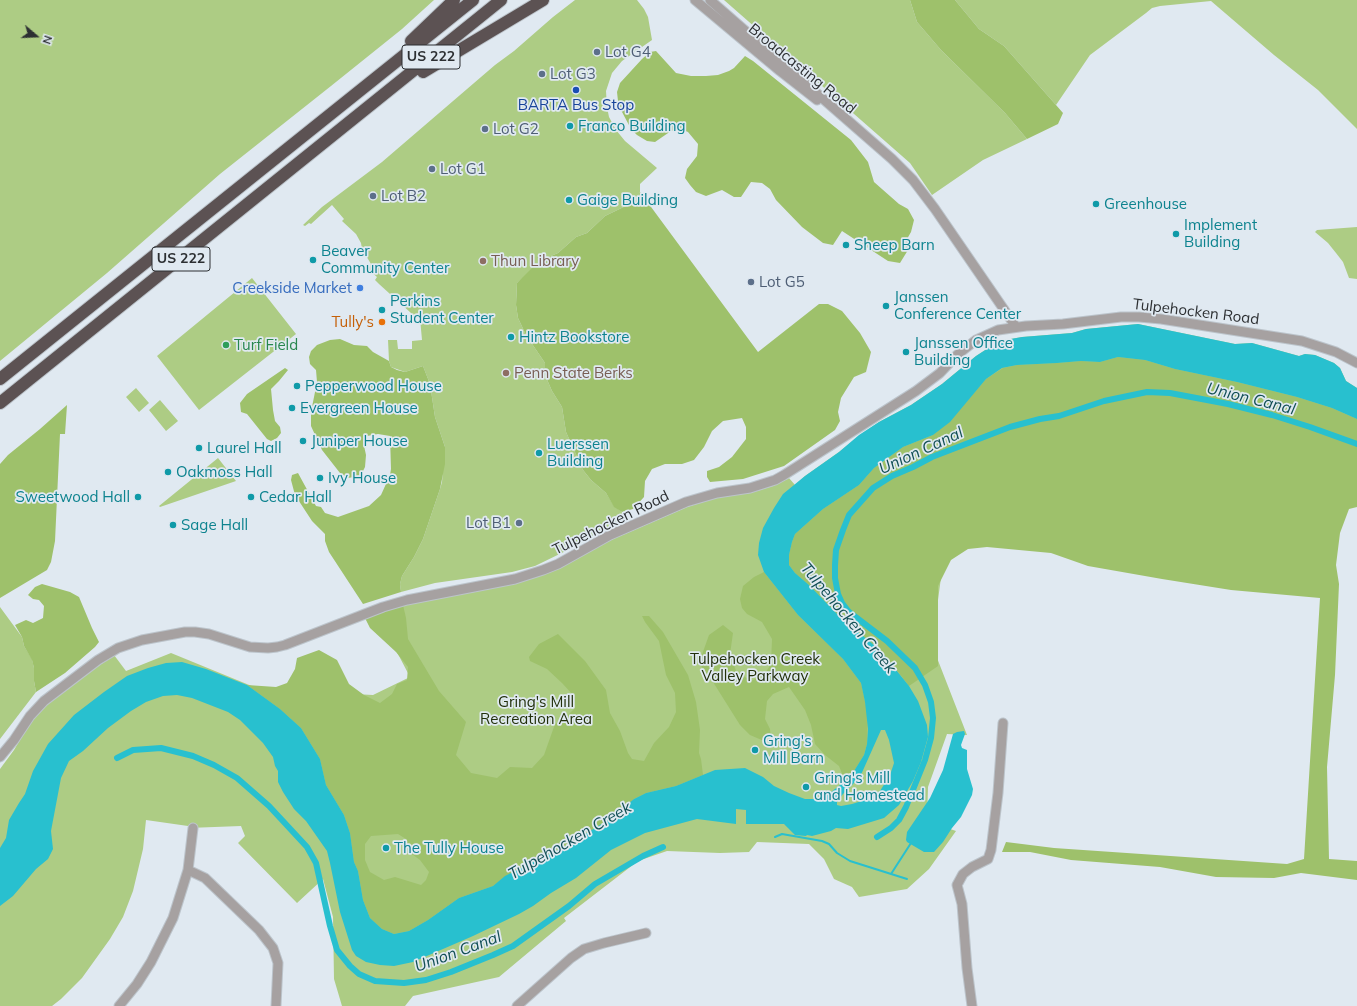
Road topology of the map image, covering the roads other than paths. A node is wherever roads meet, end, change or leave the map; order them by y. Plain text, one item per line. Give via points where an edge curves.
1 (454, 0) edge
2 (474, 0) edge
3 (501, 0) edge
4 (543, 0) edge
5 (695, 0) edge
6 (710, 0) edge
7 (361, 114) junction
8 (320, 123) junction
9 (892, 159) junction
10 (1016, 327) junction
11 (1357, 364) edge
12 (0, 379) edge
13 (0, 403) edge
14 (1003, 723) dead end
15 (0, 757) edge
16 (193, 828) dead end
17 (188, 870) junction
18 (646, 932) dead end
19 (120, 1006) edge
20 (276, 1006) edge
21 (517, 1006) edge
22 (972, 1006) edge

1 - 8 highway
2 - 8 highway, US 222
3 - 7 highway, US 222
4 - 7 highway via 443,59
5 - 9 street, Broadcasting Road
6 - 9 street, Broadcasting Road
7 - 13 highway, US 222
8 - 12 highway, US 222
9 - 10 street, Broadcasting Road via 925,196
10 - 11 street, Tulpehocken Road via 1121,317 1161,319 1302,341 1336,352
10 - 15 street, Tulpehocken Road via 998,330 976,340 940,373 916,390 775,480 686,502 610,535 543,570 515,579 407,600 277,647 250,647 209,634 185,632 142,640 118,648 44,701
14 - 22 street via 991,850 988,859 972,866 963,874 957,885
16 - 17 street
17 - 19 street via 173,918 162,942 144,974
17 - 20 street via 205,878 273,948 278,964
18 - 21 street via 584,949

